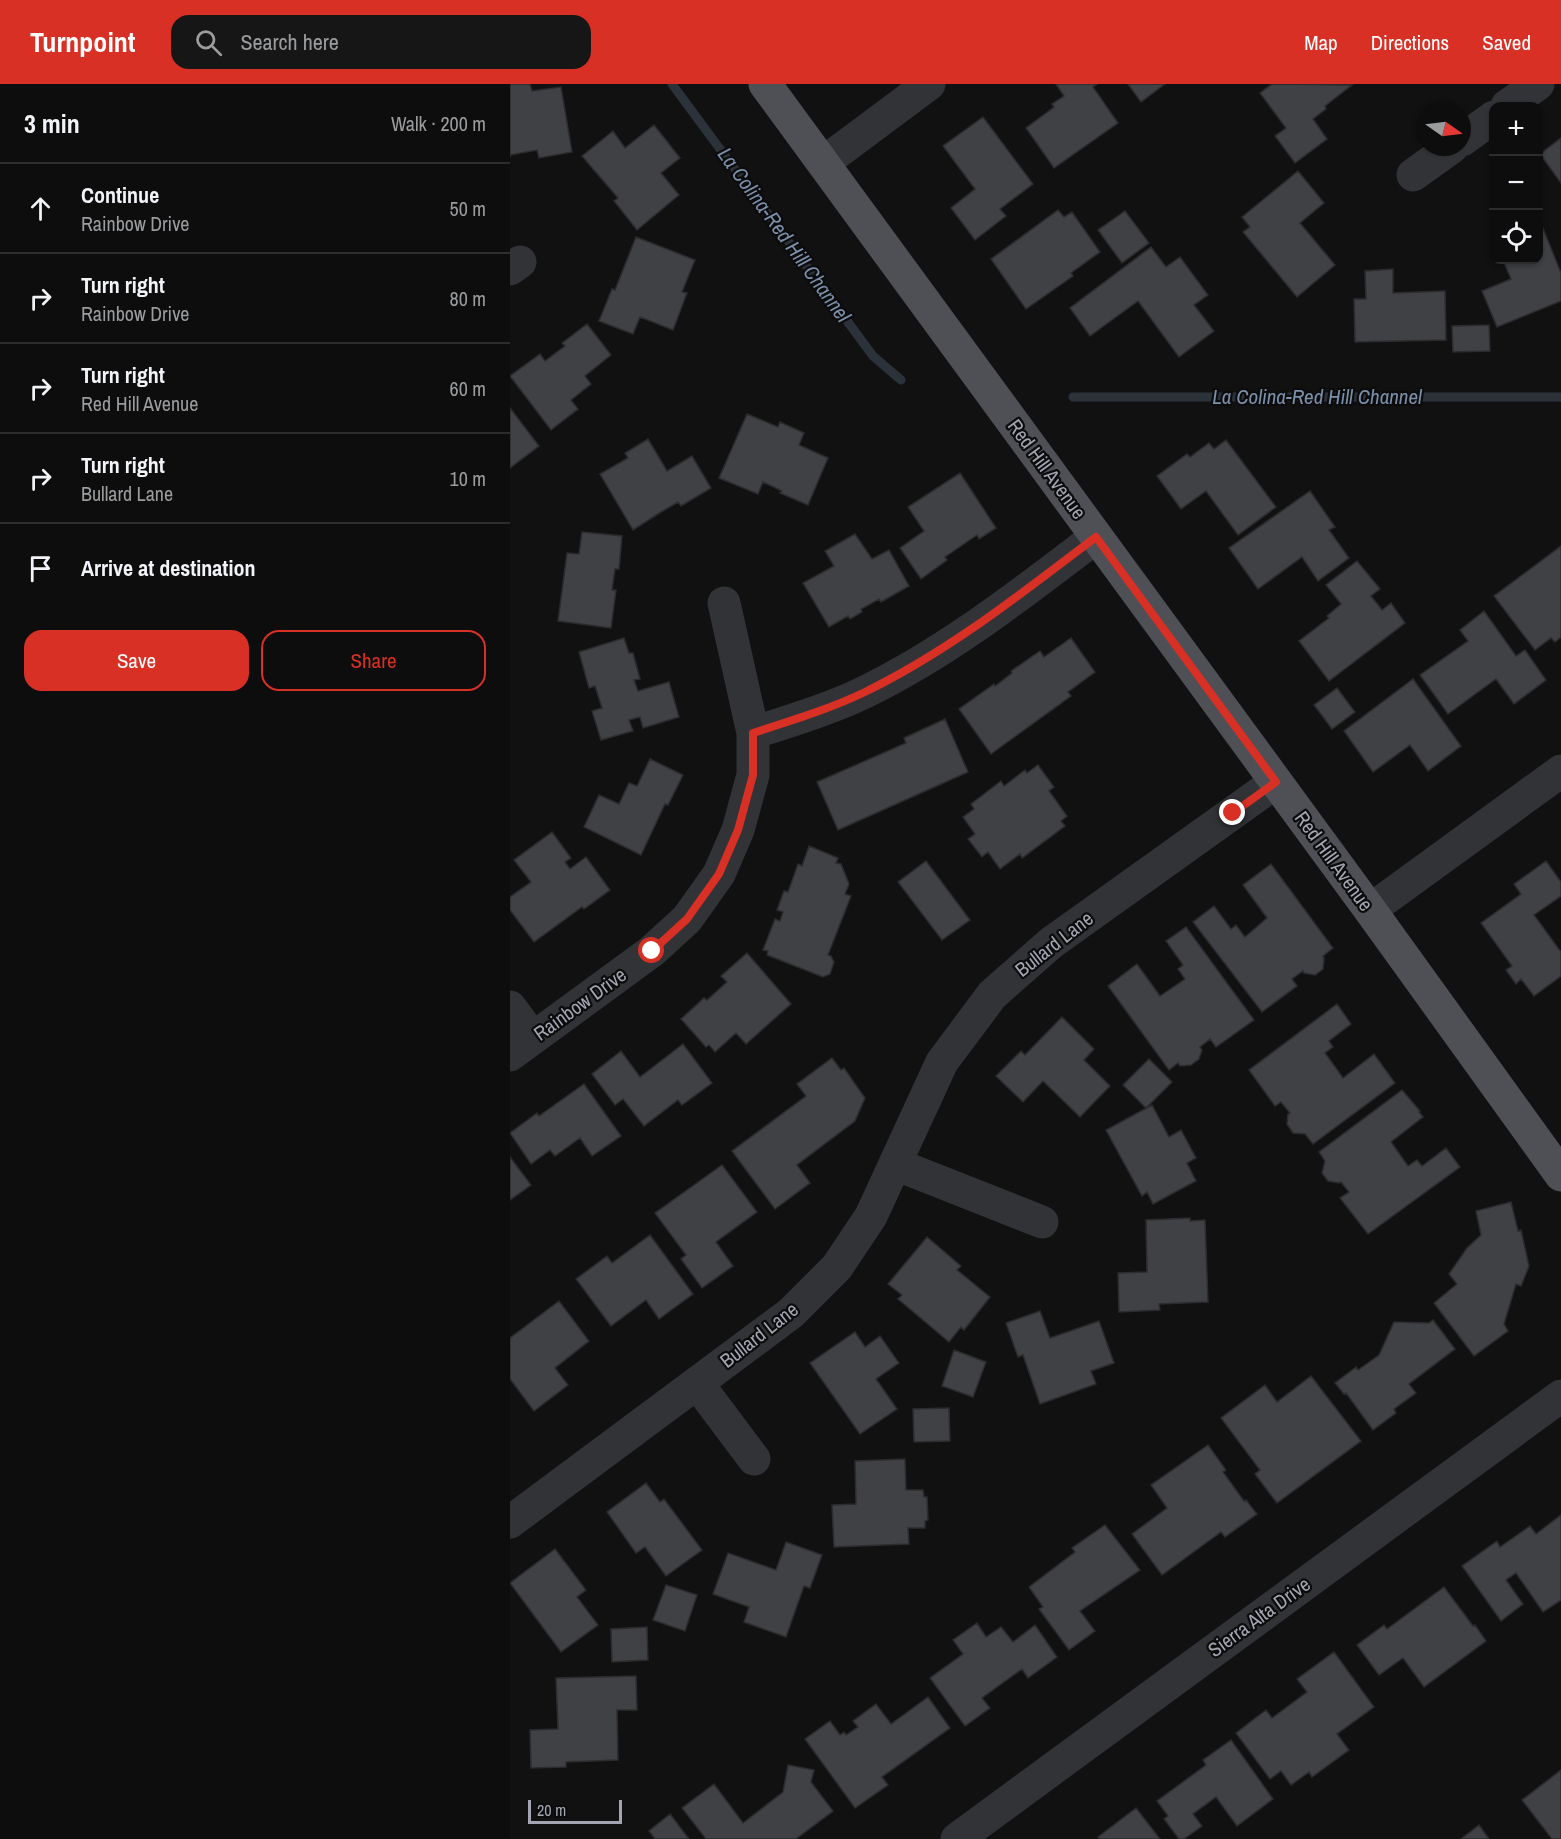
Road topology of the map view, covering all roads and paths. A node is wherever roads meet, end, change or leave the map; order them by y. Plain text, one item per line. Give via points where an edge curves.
1 (765, 84) edge
2 (929, 84) edge
3 (1538, 84) edge
4 (1513, 102) edge
5 (1489, 121) edge
6 (1471, 134) edge
7 (1439, 156) edge
8 (823, 163) junction
9 (1413, 175) dead end
10 (1096, 537) junction
11 (724, 603) dead end
12 (753, 733) junction
13 (1561, 771) edge
14 (1276, 782) junction
15 (1370, 910) junction
16 (510, 1007) edge
17 (521, 1046) edge
18 (895, 1164) junction
19 (1561, 1175) edge
20 (1041, 1222) dead end
21 (697, 1383) junction
22 (1561, 1396) edge
23 (754, 1459) dead end
24 (510, 1522) edge
25 (957, 1839) edge

1 - 8 main road, Red Hill Avenue
2 - 8 street
3 - 4 street
5 - 6 street
7 - 9 street
8 - 10 main road, Red Hill Avenue
10 - 12 street via 978,626 926,659 864,693
10 - 14 main road, Red Hill Avenue
11 - 12 street, Rainbow Drive
12 - 17 street, Rainbow Drive via 753,775 738,830 719,874 687,919 652,951
13 - 15 street
14 - 15 main road, Red Hill Avenue
14 - 18 street, Bullard Lane via 1051,943 992,995 942,1062
15 - 19 main road, Red Hill Avenue
16 - 17 street
18 - 20 street
18 - 21 street, Bullard Lane via 871,1215 837,1267 791,1313
21 - 23 street
21 - 24 street, Bullard Lane
22 - 25 street, Sierra Alta Drive

